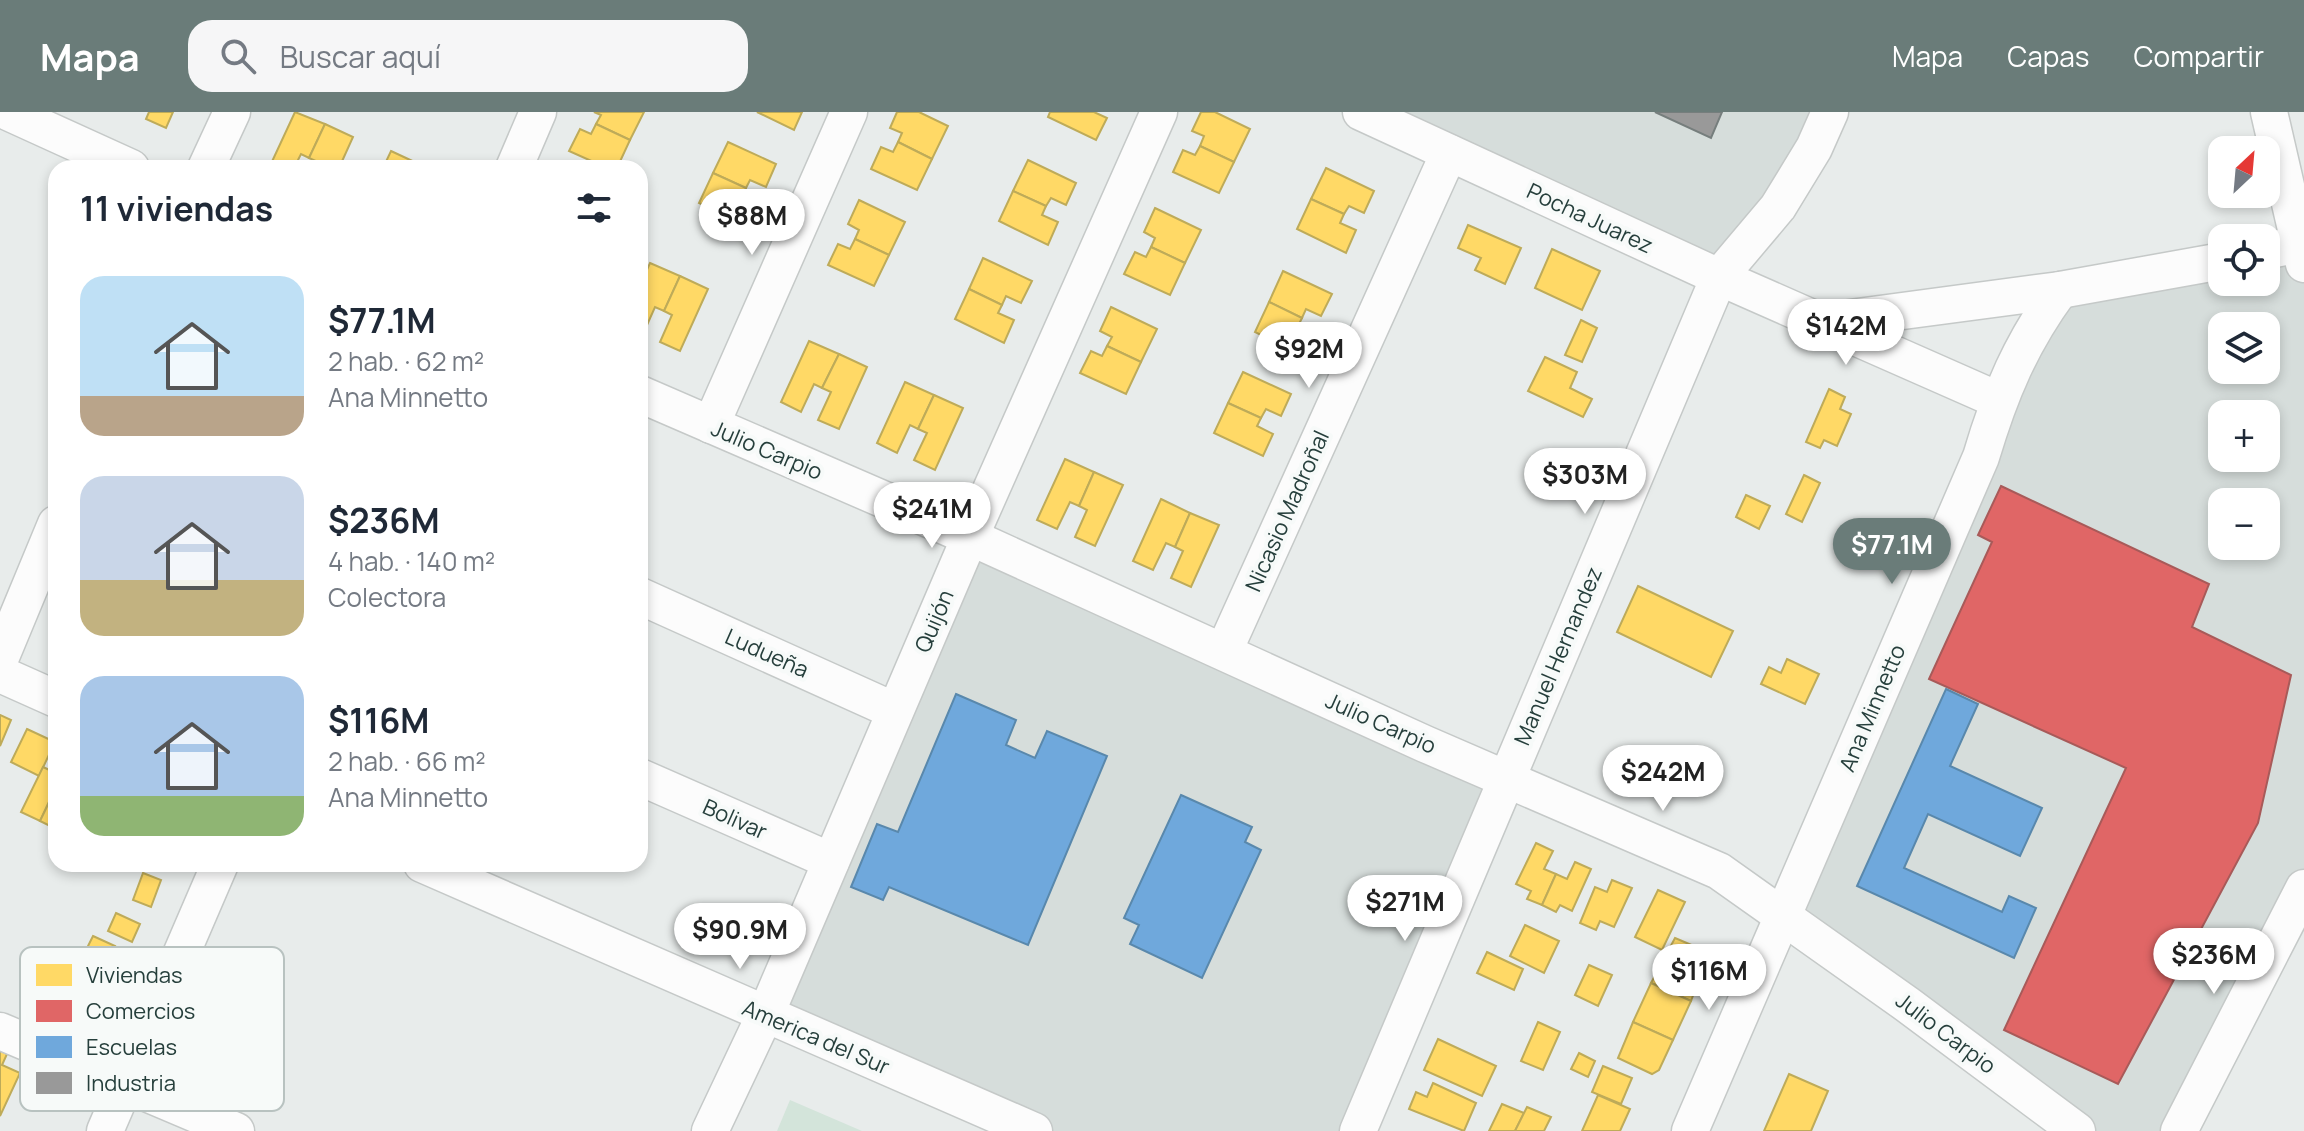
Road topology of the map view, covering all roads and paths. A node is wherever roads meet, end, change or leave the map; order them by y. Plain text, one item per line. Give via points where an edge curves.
1 (8, 112) edge
2 (232, 112) edge
3 (538, 112) edge
4 (849, 112) edge
5 (1159, 112) edge
6 (1361, 112) edge
7 (1830, 112) edge
8 (2269, 112) edge
9 (1449, 153) junction
10 (113, 160) edge
11 (210, 160) edge
12 (517, 160) edge
13 (2294, 250) edge
14 (2208, 264) edge
15 (1719, 277) junction
16 (2060, 290) junction
17 (1819, 322) junction
18 (648, 397) edge
19 (1998, 400) junction
20 (711, 425) junction
21 (970, 537) junction
22 (48, 543) edge
23 (648, 600) edge
24 (1224, 651) junction
25 (0, 659) edge
26 (0, 674) edge
27 (48, 695) edge
28 (895, 711) junction
29 (1507, 778) junction
30 (648, 781) edge
31 (831, 861) junction
32 (217, 872) edge
33 (440, 872) edge
34 (2304, 888) edge
35 (1782, 916) junction
36 (184, 947) edge
37 (765, 1015) junction
38 (0, 1031) edge
39 (20, 1039) edge
40 (114, 1111) edge
41 (191, 1111) edge
42 (105, 1131) edge
43 (236, 1131) edge
44 (710, 1131) edge
45 (1034, 1131) edge
46 (1358, 1131) edge
47 (1690, 1131) edge
48 (2077, 1131) edge
49 (2179, 1131) edge

1 - 10 street
2 - 11 street
3 - 12 street
4 - 20 street
5 - 21 street, Quijón
6 - 9 street, Pocha Juarez
7 - 15 street, Manuel Hernandez via 1778,207
8 - 13 street
9 - 15 street, Pocha Juarez
9 - 24 street, Nicasio Madroñal
14 - 16 street
15 - 17 street, Pocha Juarez
15 - 29 street, Manuel Hernandez
16 - 17 street
16 - 19 street, Ana Minnetto via 2030,331
17 - 19 street, Pocha Juarez
18 - 20 street, Julio Carpio
19 - 35 street, Ana Minnetto via 1981,457
20 - 21 street, Julio Carpio
21 - 24 street, Julio Carpio
21 - 28 street, Quijón
22 - 25 street
23 - 28 street, Ludueña
24 - 29 street, Julio Carpio
26 - 27 street
28 - 31 street, Quijón
29 - 35 street, Julio Carpio via 1719,871
29 - 46 street, Manuel Hernandez
30 - 31 street, Bolivar
31 - 37 street, Quijón
32 - 36 street
33 - 37 street, America del Sur
34 - 49 street
35 - 47 street, Ana Minnetto
35 - 48 street, Julio Carpio
37 - 44 street, Quijón
37 - 45 street, America del Sur
38 - 39 street
40 - 42 street
41 - 43 street

